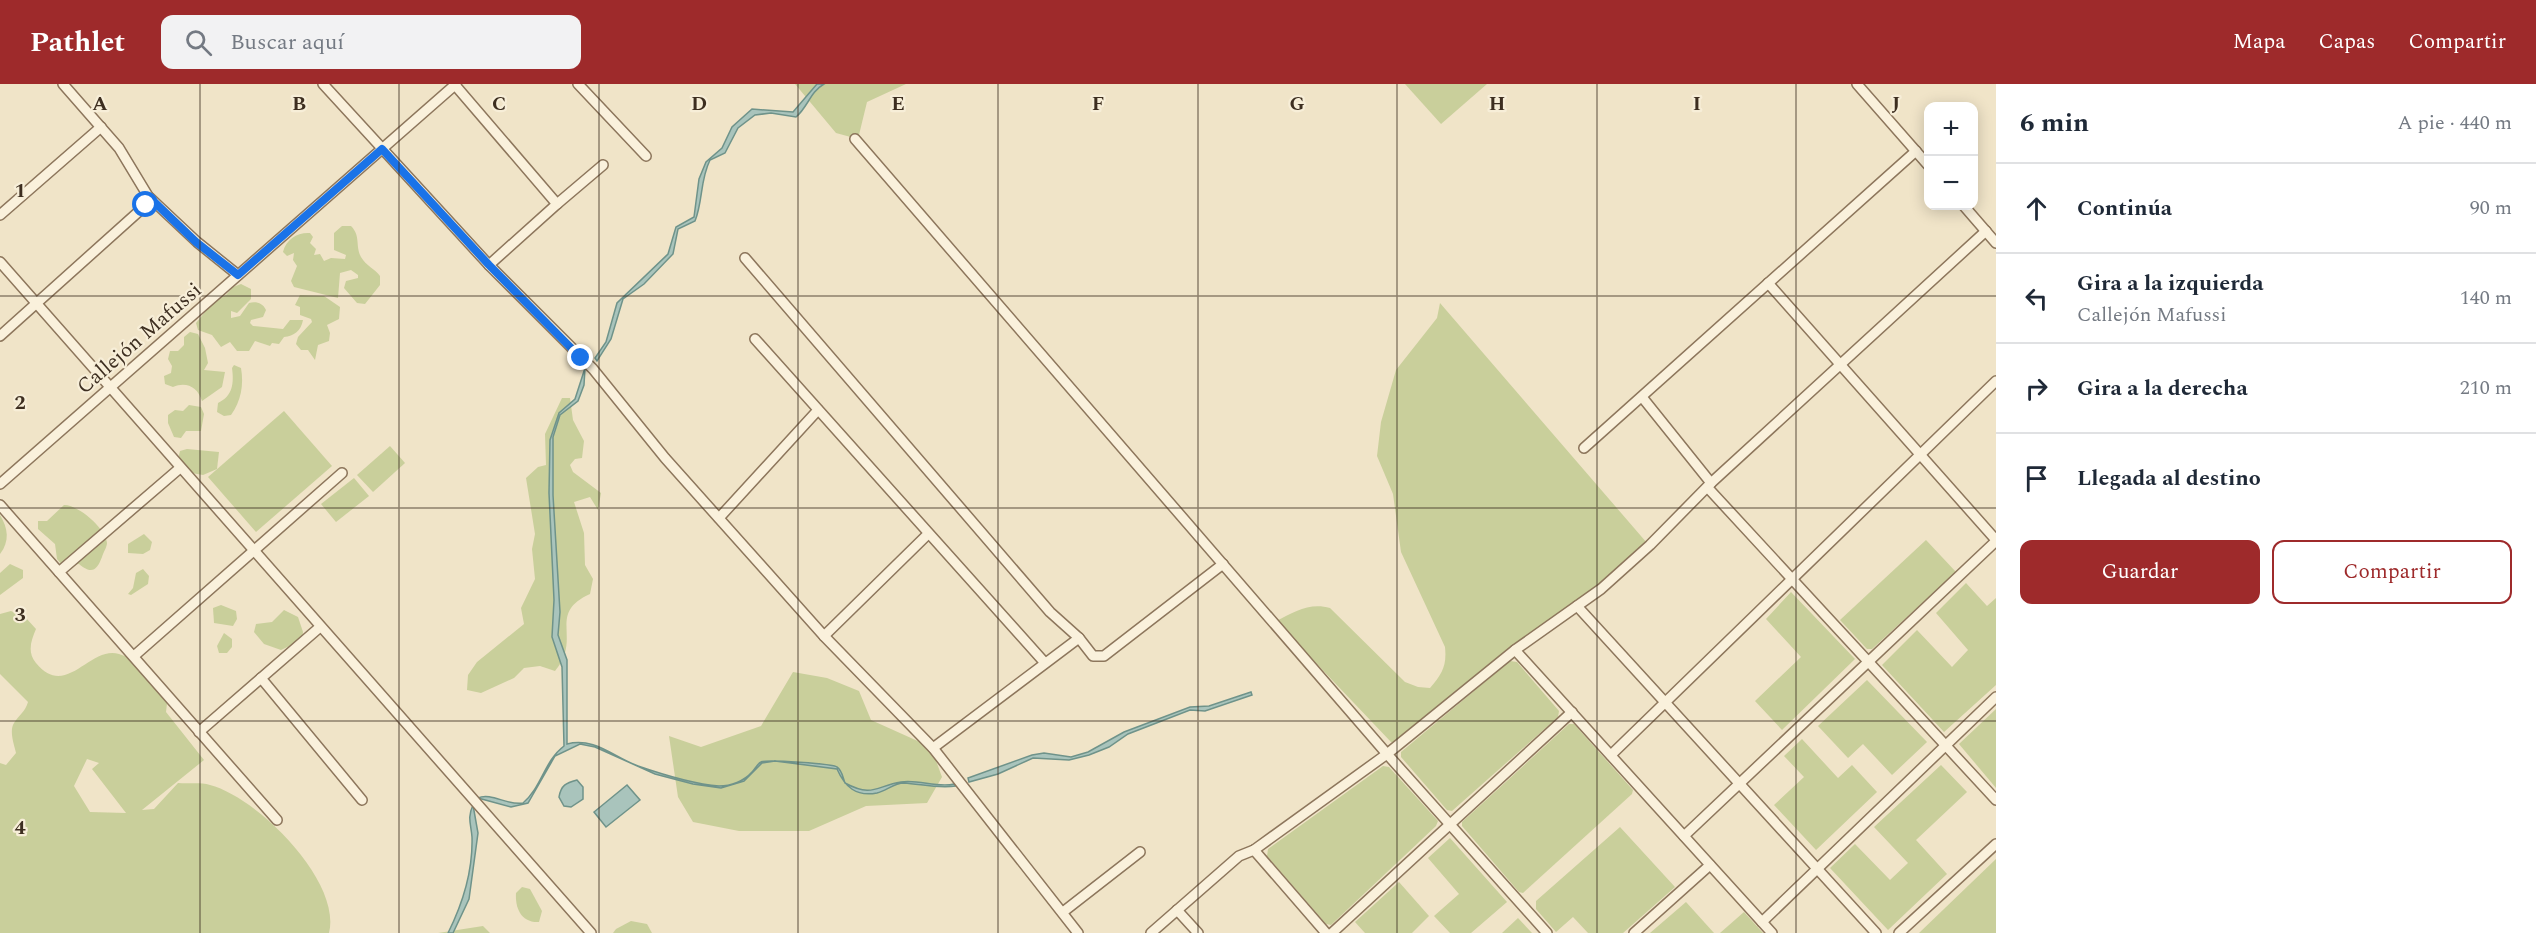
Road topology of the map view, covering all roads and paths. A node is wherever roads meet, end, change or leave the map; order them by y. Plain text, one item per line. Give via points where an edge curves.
1 (63, 84) edge
2 (323, 84) edge
3 (455, 84) edge
4 (578, 84) edge
5 (1857, 84) edge
6 (101, 128) junction
7 (855, 139) dead end
8 (382, 149) junction
9 (1916, 151) junction
10 (646, 156) dead end
11 (1924, 160) edge
12 (603, 165) dead end
13 (148, 196) junction
14 (557, 204) junction
15 (1968, 210) edge
16 (0, 215) edge
17 (1986, 231) junction
18 (1996, 243) edge
19 (745, 258) dead end
20 (0, 262) edge
21 (489, 265) junction
22 (238, 275) junction
23 (1768, 283) junction
24 (37, 306) junction
25 (0, 336) edge
26 (755, 339) dead end
27 (1840, 364) junction
28 (1996, 381) edge
29 (110, 388) junction
30 (1641, 397) junction
31 (818, 410) junction
32 (1584, 448) dead end
33 (1920, 454) junction
34 (180, 468) junction
35 (342, 473) dead end
36 (0, 484) edge
37 (1710, 485) junction
38 (0, 505) edge
39 (719, 518) junction
40 (927, 535) junction
41 (1996, 541) edge
42 (254, 553) junction
43 (1223, 564) junction
44 (59, 572) junction
45 (1792, 579) junction
46 (1577, 606) junction
47 (320, 627) junction
48 (824, 636) junction
49 (1079, 638) junction
50 (1515, 650) junction
51 (134, 656) junction
52 (1868, 662) junction
53 (1045, 663) junction
54 (261, 678) junction
55 (1996, 697) edge
56 (1665, 702) junction
57 (1572, 712) junction
58 (199, 732) junction
59 (1945, 745) junction
60 (933, 748) junction
61 (1387, 754) junction
62 (1611, 755) junction
63 (1739, 784) junction
64 (362, 800) dead end
65 (1996, 800) edge
66 (277, 820) dead end
67 (1450, 824) junction
68 (1684, 836) junction
69 (1996, 844) edge
70 (1254, 850) junction
71 (1140, 852) dead end
72 (1710, 865) junction
73 (1816, 868) junction
74 (1178, 910) junction
75 (1063, 912) junction
76 (1762, 922) junction
77 (591, 933) edge
78 (1078, 933) edge
79 (1151, 933) edge
80 (1198, 933) edge
81 (1326, 933) edge
82 (1332, 933) edge
83 (1547, 933) edge
84 (1634, 933) edge
85 (1772, 933) edge
86 (1876, 933) edge
87 (1899, 933) edge

1 - 6 street
2 - 8 street
3 - 8 street, Callejón Mafussi
3 - 14 street
4 - 10 street
5 - 9 street
6 - 13 street via 119,148
6 - 16 street
7 - 43 street
8 - 21 street
8 - 22 street, Callejón Mafussi
9 - 11 street
9 - 23 street
12 - 14 street
13 - 22 street
13 - 24 street via 146,205
14 - 21 street
15 - 17 street
17 - 18 street
17 - 27 street
19 - 49 street via 1050,612
20 - 24 street
21 - 39 street via 593,369
22 - 29 street, Callejón Mafussi
23 - 27 street
23 - 30 street
24 - 25 street
24 - 29 street
26 - 31 street
27 - 33 street
27 - 37 street
28 - 33 street
29 - 34 street
29 - 36 street, Callejón Mafussi
30 - 32 street
30 - 37 street
31 - 39 street
31 - 40 street
33 - 41 street
33 - 45 street
34 - 42 street
34 - 44 street
35 - 42 street
37 - 45 street
37 - 46 street via 1650,545
38 - 44 street
39 - 48 street
40 - 48 street
40 - 53 street
41 - 52 street
42 - 47 street
42 - 51 street
43 - 49 street via 1104,656 1094,656
43 - 61 street
44 - 51 street
45 - 52 street
45 - 56 street
46 - 50 street
46 - 56 street
47 - 54 street
47 - 77 street
48 - 60 street
49 - 53 street
50 - 57 street
50 - 61 street
51 - 58 street
52 - 59 street
52 - 63 street
53 - 60 street
54 - 58 street
54 - 64 street
55 - 59 street
56 - 62 street
56 - 63 street
57 - 62 street
57 - 67 street
58 - 66 street
59 - 65 street
59 - 73 street
60 - 75 street
61 - 67 street
61 - 70 street
62 - 68 street
63 - 68 street
63 - 73 street
67 - 82 street
67 - 83 street
68 - 72 street
69 - 87 street
70 - 74 street via 1239,856
70 - 81 street
71 - 75 street
72 - 76 street
72 - 84 street
73 - 76 street
73 - 86 street
74 - 79 street
74 - 80 street
75 - 78 street
76 - 85 street

